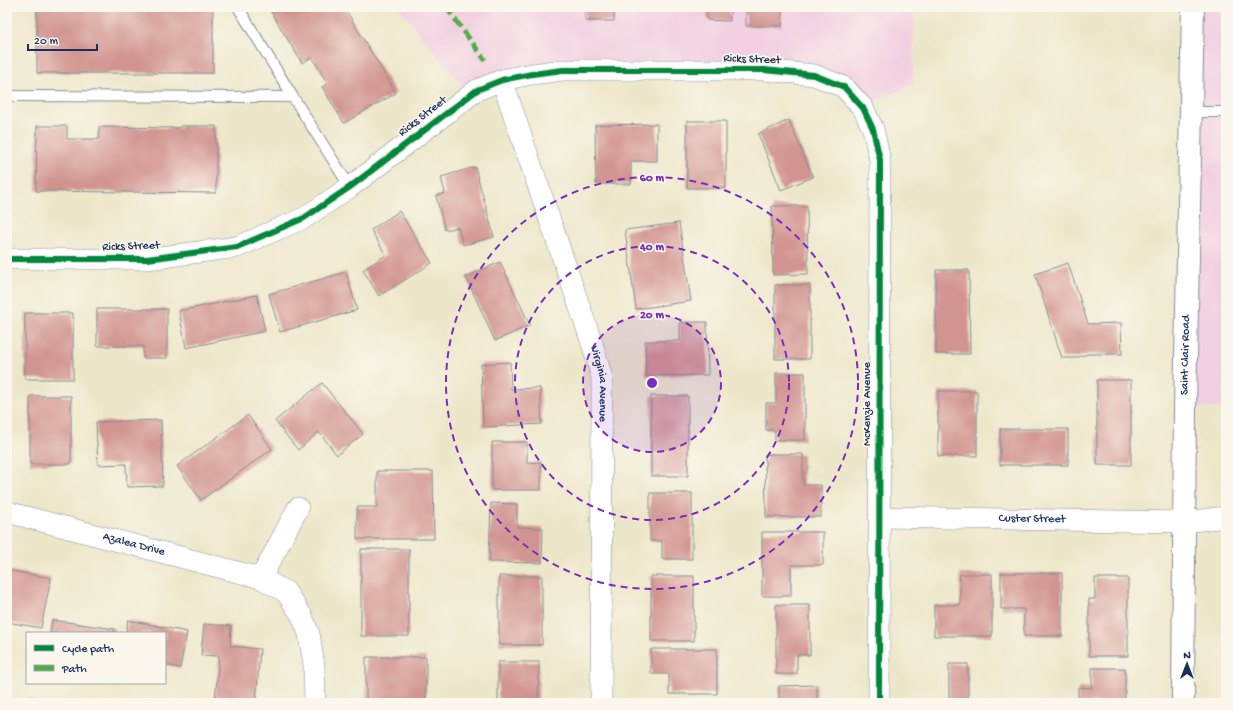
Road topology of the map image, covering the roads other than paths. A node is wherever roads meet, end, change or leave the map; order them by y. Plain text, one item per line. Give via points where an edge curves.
1 (238, 7) edge
2 (1193, 7) edge
3 (502, 80) junction
4 (7, 96) edge
5 (293, 97) junction
6 (863, 108) joint
7 (1191, 112) junction
8 (1226, 112) edge
9 (350, 187) junction
10 (7, 259) edge
11 (298, 508) dead end
12 (7, 512) edge
13 (879, 517) junction
14 (1226, 517) edge
15 (1184, 522) junction
16 (261, 578) junction
17 (315, 703) edge
18 (600, 703) edge
19 (879, 703) edge
20 (1183, 703) edge

1 - 5 lane
2 - 7 street, Saint Clair Road
3 - 6 street, Ricks Street via 563,70 764,70 814,75 844,87
3 - 9 street, Ricks Street via 477,90
3 - 18 street, Virginia Avenue via 602,378
4 - 5 lane
5 - 9 lane
6 - 13 street, McKenzie Avenue via 873,129 880,160
7 - 8 lane
7 - 15 street, Saint Clair Road
9 - 10 street, Ricks Street via 304,218 237,246 148,260
11 - 16 street
12 - 16 street, Azalea Drive
13 - 15 street, Custer Street
13 - 19 street, McKenzie Avenue
14 - 15 street, Custer Street
15 - 20 street, Saint Clair Road
16 - 17 street, Azalea Drive via 286,592 302,616 309,634 314,665

